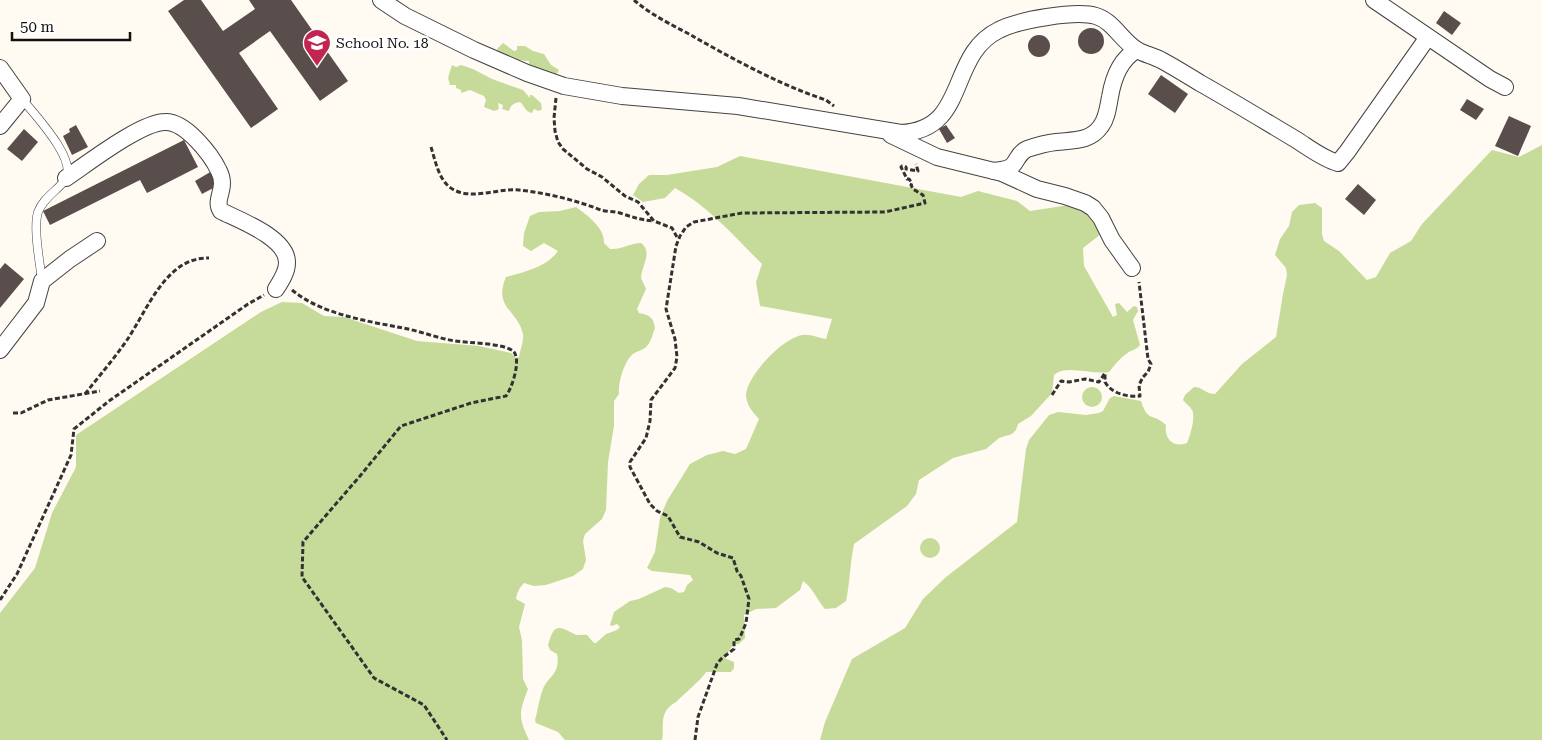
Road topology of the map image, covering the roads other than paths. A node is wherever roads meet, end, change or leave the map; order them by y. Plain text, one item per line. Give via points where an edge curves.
1 (381, 0) edge
2 (1374, 0) edge
3 (1428, 37) junction
4 (1137, 50) junction
5 (0, 68) edge
6 (1505, 87) dead end
7 (22, 99) junction
8 (0, 126) edge
9 (868, 128) junction
10 (994, 171) junction
11 (66, 178) junction
12 (97, 241) dead end
13 (1132, 268) road end
14 (42, 281) junction
15 (276, 289) road end
16 (0, 350) edge

1 - 9 street via 474,50 564,86 622,96 738,106
2 - 3 street
3 - 4 street via 1338,163 1172,66
3 - 6 street
4 - 9 street via 1107,22 1095,16 1067,15 1021,22 994,32 976,49 949,106 937,120 923,128 905,132
4 - 10 street via 1122,61 1100,129 1081,140 1054,142 1027,150 1018,155 1012,166
5 - 7 street
7 - 8 street
7 - 11 lane via 66,158
9 - 10 street via 901,139 937,158
10 - 13 street via 1091,207
11 - 14 lane via 45,200 38,214
11 - 15 street via 153,124 166,122 180,126 189,132 219,171 223,182 219,208 262,232 286,254 286,269
12 - 14 street
14 - 16 street via 36,303

